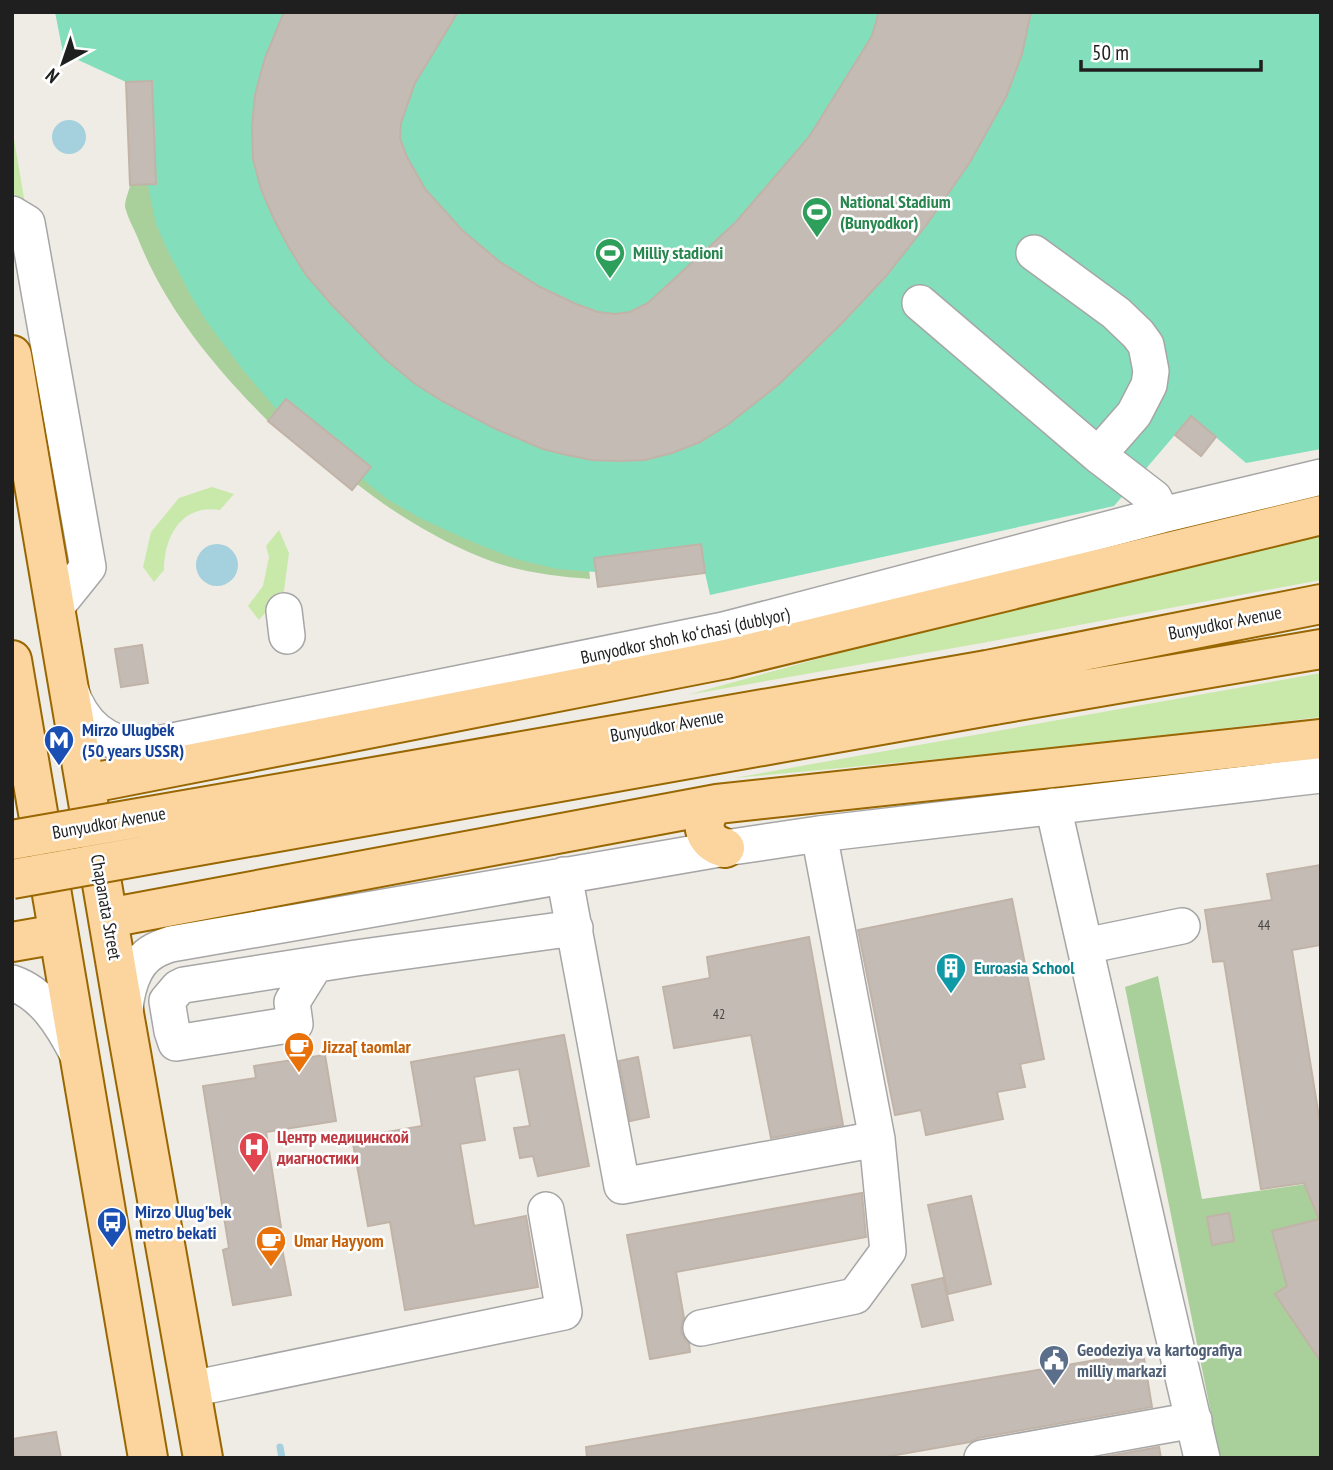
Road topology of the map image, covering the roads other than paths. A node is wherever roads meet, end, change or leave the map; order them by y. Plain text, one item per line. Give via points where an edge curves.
1 (12, 214) edge
2 (1034, 253) dead end
3 (920, 303) dead end
4 (12, 355) edge
5 (1098, 455) junction
6 (1321, 477) edge
7 (1162, 515) junction
8 (1321, 515) edge
9 (1321, 604) edge
10 (55, 608) junction
11 (1321, 649) edge
12 (13, 674) edge
13 (991, 687) junction
14 (69, 688) junction
15 (1321, 739) edge
16 (1321, 775) edge
17 (86, 784) junction
18 (24, 796) edge
19 (717, 804) junction
20 (1053, 806) junction
21 (819, 834) junction
22 (12, 840) edge
23 (724, 848) junction
24 (564, 875) junction
25 (12, 879) edge
26 (108, 918) junction
27 (1182, 926) dead end
28 (575, 928) junction
29 (58, 934) junction
30 (12, 942) edge
31 (1085, 946) junction
32 (315, 965) dead end
33 (12, 983) edge
34 (125, 1019) junction
35 (80, 1058) junction
36 (877, 1139) junction
37 (546, 1210) dead end
38 (701, 1328) dead end
39 (191, 1388) junction
40 (1194, 1420) junction
41 (148, 1458) edge
42 (204, 1458) edge
43 (982, 1458) edge
44 (1202, 1458) edge

1 - 10 street via 27,223 88,567
2 - 5 street via 1116,313 1146,345 1149,385 1134,414
3 - 5 street
4 - 10 main road, Chapanata Street
5 - 7 street via 1154,498
6 - 7 street, Bunyodkor shoh koʻchasi (dublyor)
7 - 14 street, Bunyodkor shoh koʻchasi (dublyor) via 724,631 148,746 126,745 102,734 82,716
8 - 17 main road via 726,659
9 - 13 main road, Bunyudkor Avenue
10 - 14 main road, Chapanata Street
11 - 13 main road, Bunyudkor Avenue
12 - 18 main road
13 - 22 main road, Bunyudkor Avenue, bridge
13 - 25 main road, Bunyudkor Avenue, bridge
14 - 17 main road, Chapanata Street
15 - 19 main road
16 - 20 street
17 - 26 main road, Chapanata Street
18 - 29 main road
19 - 23 main road via 707,814 705,829 712,842
19 - 26 main road
20 - 21 street
20 - 31 street
21 - 23 street
21 - 36 street
23 - 24 street
24 - 28 street
24 - 34 street via 171,944 144,958 131,981
26 - 34 main road, Chapanata Street
27 - 31 street
28 - 32 street
28 - 36 street via 622,1186
29 - 30 main road
29 - 35 main road
31 - 40 street
33 - 35 street via 26,988 45,1005
34 - 39 main road, Chapanata Street
35 - 41 main road
36 - 38 street via 888,1251 855,1296
37 - 39 street via 564,1312
39 - 42 main road, Chapanata Street
40 - 43 street
40 - 44 street

